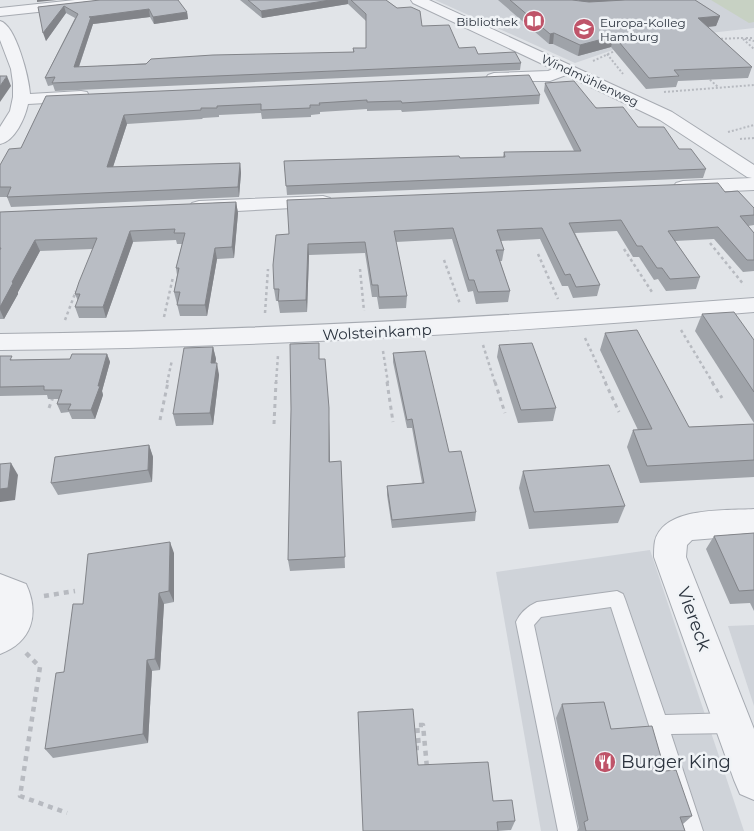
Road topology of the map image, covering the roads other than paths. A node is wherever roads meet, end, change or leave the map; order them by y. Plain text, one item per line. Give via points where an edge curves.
1 (113, 0) edge
2 (418, 0) edge
3 (0, 12) edge
4 (0, 25) edge
5 (570, 70) junction
6 (481, 79) edge
7 (97, 95) edge
8 (23, 100) junction
9 (0, 139) edge
10 (754, 173) edge
11 (754, 184) edge
12 (662, 188) edge
13 (341, 202) edge
14 (178, 208) edge
15 (751, 297) edge
16 (0, 342) edge
17 (754, 522) edge
18 (0, 589) edge
19 (11, 644) edge
20 (733, 723) junction
21 (658, 726) junction
22 (754, 780) edge
23 (568, 831) edge
24 (694, 831) edge

1 - 3 street
2 - 5 street, Windmühlenweg
4 - 8 street via 20,66
5 - 6 street via 550,76
5 - 10 street, Windmühlenweg via 666,116
7 - 8 street
8 - 9 street
11 - 12 street
13 - 14 street
15 - 16 street, Wolsteinkamp via 571,321 161,340
17 - 20 street, Viereck via 698,525 681,530 671,541 670,557
18 - 19 street via 14,595 18,608 15,622 6,634
20 - 21 lane
20 - 22 street, Viereck
21 - 23 lane via 618,599 537,610 525,622
21 - 24 lane

